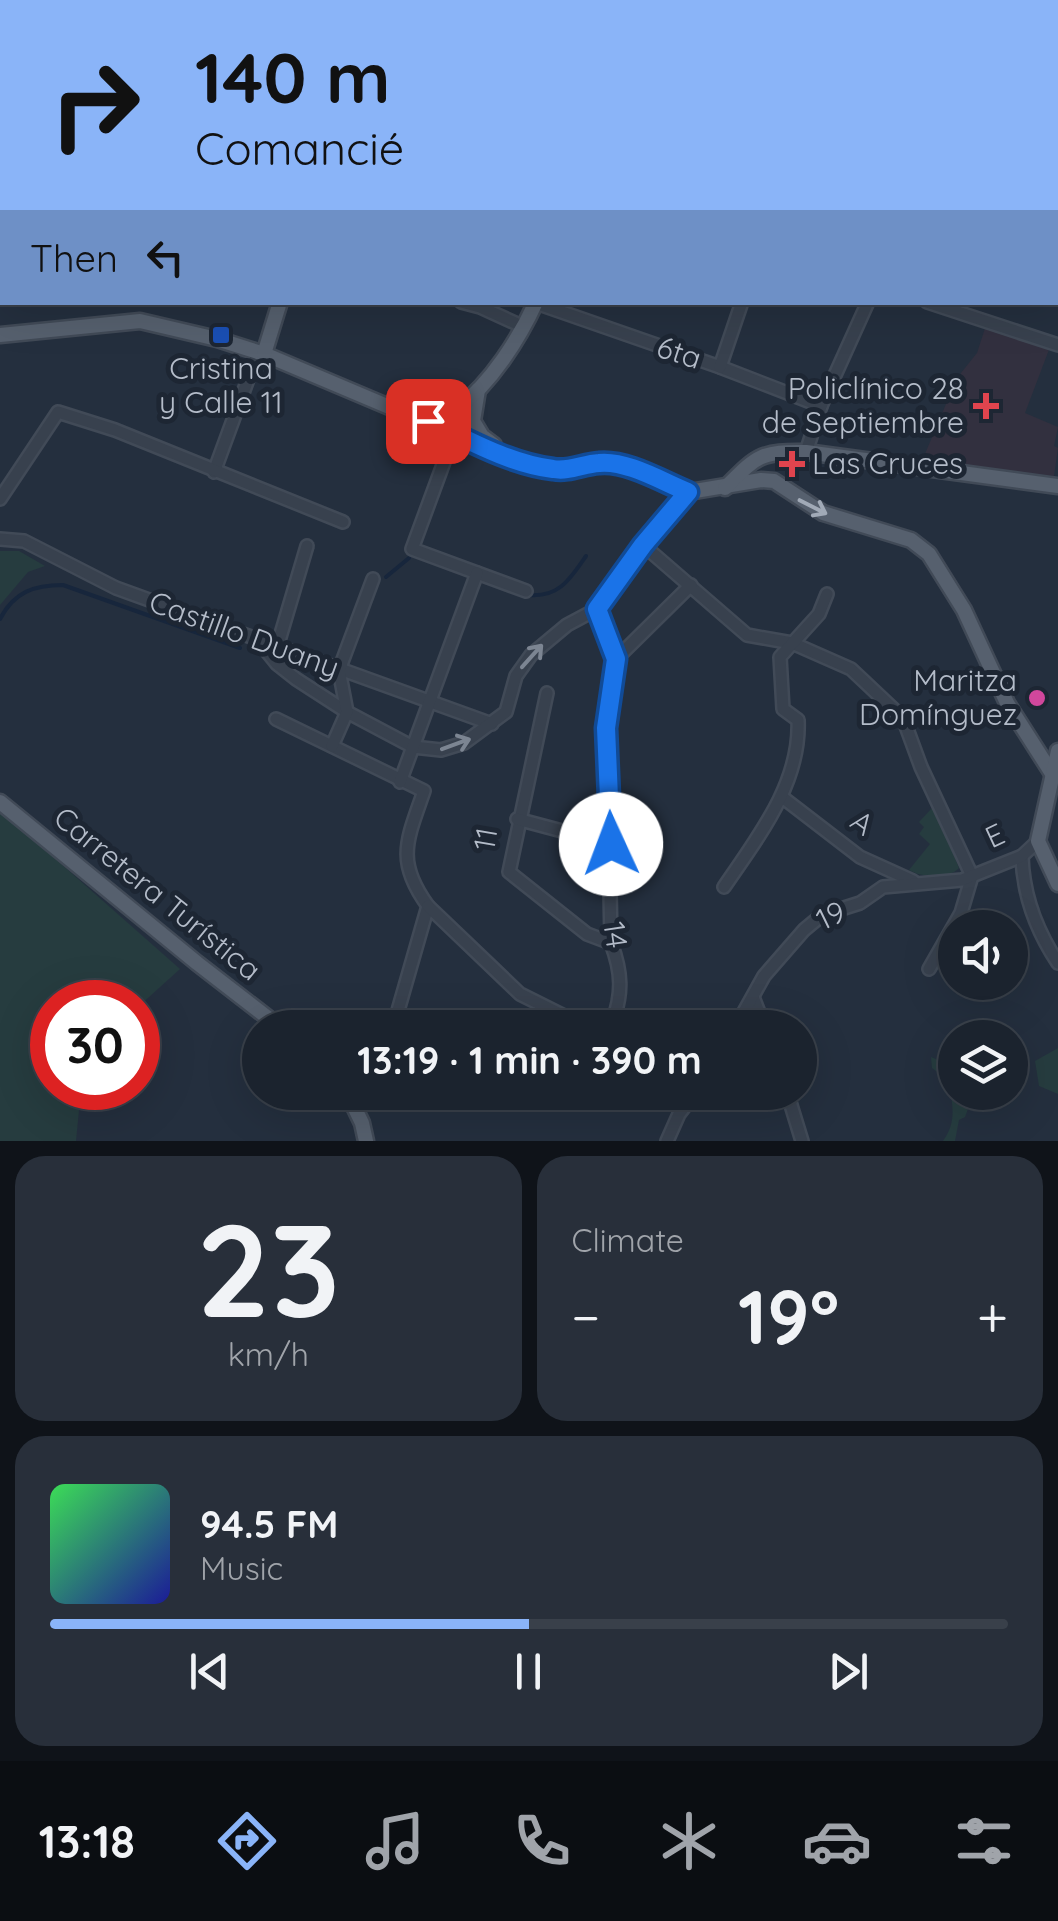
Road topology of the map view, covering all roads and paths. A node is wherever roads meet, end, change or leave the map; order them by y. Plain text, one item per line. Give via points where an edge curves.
1 (279, 305) edge
2 (472, 305) edge
3 (535, 305) edge
4 (542, 305) edge
5 (741, 305) edge
6 (867, 305) edge
7 (936, 305) edge
8 (524, 328) junction
9 (0, 335) edge
10 (1058, 345) edge
11 (261, 353) junction
12 (720, 367) junction
13 (479, 388) junction
14 (822, 406) junction
15 (428, 421) junction
16 (806, 452) junction
17 (510, 458) junction
18 (444, 462) dead end
19 (214, 472) junction
20 (1058, 485) edge
21 (724, 488) junction
22 (688, 492) junction
23 (0, 499) edge
24 (343, 522) dead end
25 (0, 539) edge
26 (643, 545) junction
27 (306, 546) dead end
28 (475, 578) junction
29 (373, 579) dead end
30 (691, 585) junction
31 (526, 591) dead end
32 (828, 594) dead end
33 (597, 609) junction
34 (256, 638) junction
35 (278, 644) junction
36 (792, 644) junction
37 (616, 659) junction
38 (339, 670) junction
39 (546, 693) dead end
40 (430, 702) junction
41 (347, 712) junction
42 (276, 720) dead end
43 (492, 724) junction
44 (332, 746) junction
45 (413, 747) junction
46 (1058, 751) edge
47 (1051, 772) junction
48 (400, 782) junction
49 (782, 796) junction
50 (0, 802) edge
51 (1051, 815) edge
52 (518, 820) junction
53 (1038, 841) junction
54 (611, 844) junction
55 (1022, 856) junction
56 (972, 876) junction
57 (917, 883) junction
58 (1058, 884) edge
59 (724, 886) dead end
60 (428, 906) junction
61 (611, 943) junction
62 (1058, 963) edge
63 (929, 969) dead end
64 (752, 997) junction
65 (258, 1010) edge
66 (398, 1010) edge
67 (552, 1010) edge
68 (617, 1010) edge
69 (745, 1010) edge
70 (757, 1010) edge
71 (354, 1110) edge
72 (683, 1110) edge
73 (793, 1110) edge
74 (366, 1141) edge
75 (667, 1141) edge
76 (802, 1141) edge

1 - 11 main road
2 - 8 street
3 - 8 main road
4 - 12 street, 6ta
5 - 12 street
6 - 14 street
7 - 10 street
8 - 13 main road
9 - 11 main road via 140,321
11 - 15 main road
11 - 19 street
12 - 14 street, 6ta
13 - 15 main road via 456,410
13 - 17 main road via 473,421
14 - 16 street
15 - 17 main road
16 - 20 main road
16 - 21 main road via 771,452
17 - 22 main road via 553,470 601,462 622,466
18 - 28 street via 412,549
19 - 23 street via 58,412
19 - 24 street
21 - 22 main road
21 -> 47 main road via 774,481 823,513 912,540 964,610 1007,703
22 - 26 street
25 - 34 street, Castillo Duany via 24,541 116,588
26 - 30 street
26 - 33 street
27 - 35 street
28 - 31 street
28 - 40 street
29 - 38 street
30 - 36 street via 747,634
30 - 37 street
32 - 36 street
33 - 37 street, 14
43 -> 33 street via 506,712 516,676 531,655
34 - 35 street, Castillo Duany
34 - 41 street via 277,664
35 - 38 street, Castillo Duany
36 - 49 street via 780,657 783,708 798,720 799,739
36 - 56 street via 851,670 902,718
37 - 54 street, 14 via 606,728
38 - 40 street, Castillo Duany
38 - 41 street
39 - 52 street, 11
40 - 43 street, Castillo Duany
40 - 45 street
41 - 44 street
41 - 45 street
42 - 44 street
45 -> 43 street via 441,750
44 - 48 street
45 - 48 street
46 - 47 main road
47 - 51 main road
48 - 60 street via 424,791 405,845 413,885
49 - 57 street, A via 860,857
49 - 59 street
50 - 65 main road, Carretera Turística
51 - 53 main road
52 - 54 street
52 - 61 street, 11 via 509,872 588,934
53 - 55 street, E
53 - 58 main road
54 - 61 street, 14
55 - 56 street, E
55 - 62 street via 1022,882
56 - 57 street, 19
56 - 63 street via 961,913
57 - 64 street, 19 via 883,887 860,903 822,914
60 - 66 street
60 - 67 street via 520,994
61 - 68 street, 14 via 619,964
64 - 69 street, 19
64 - 70 street
71 - 74 main road
72 - 75 street
73 - 76 street

